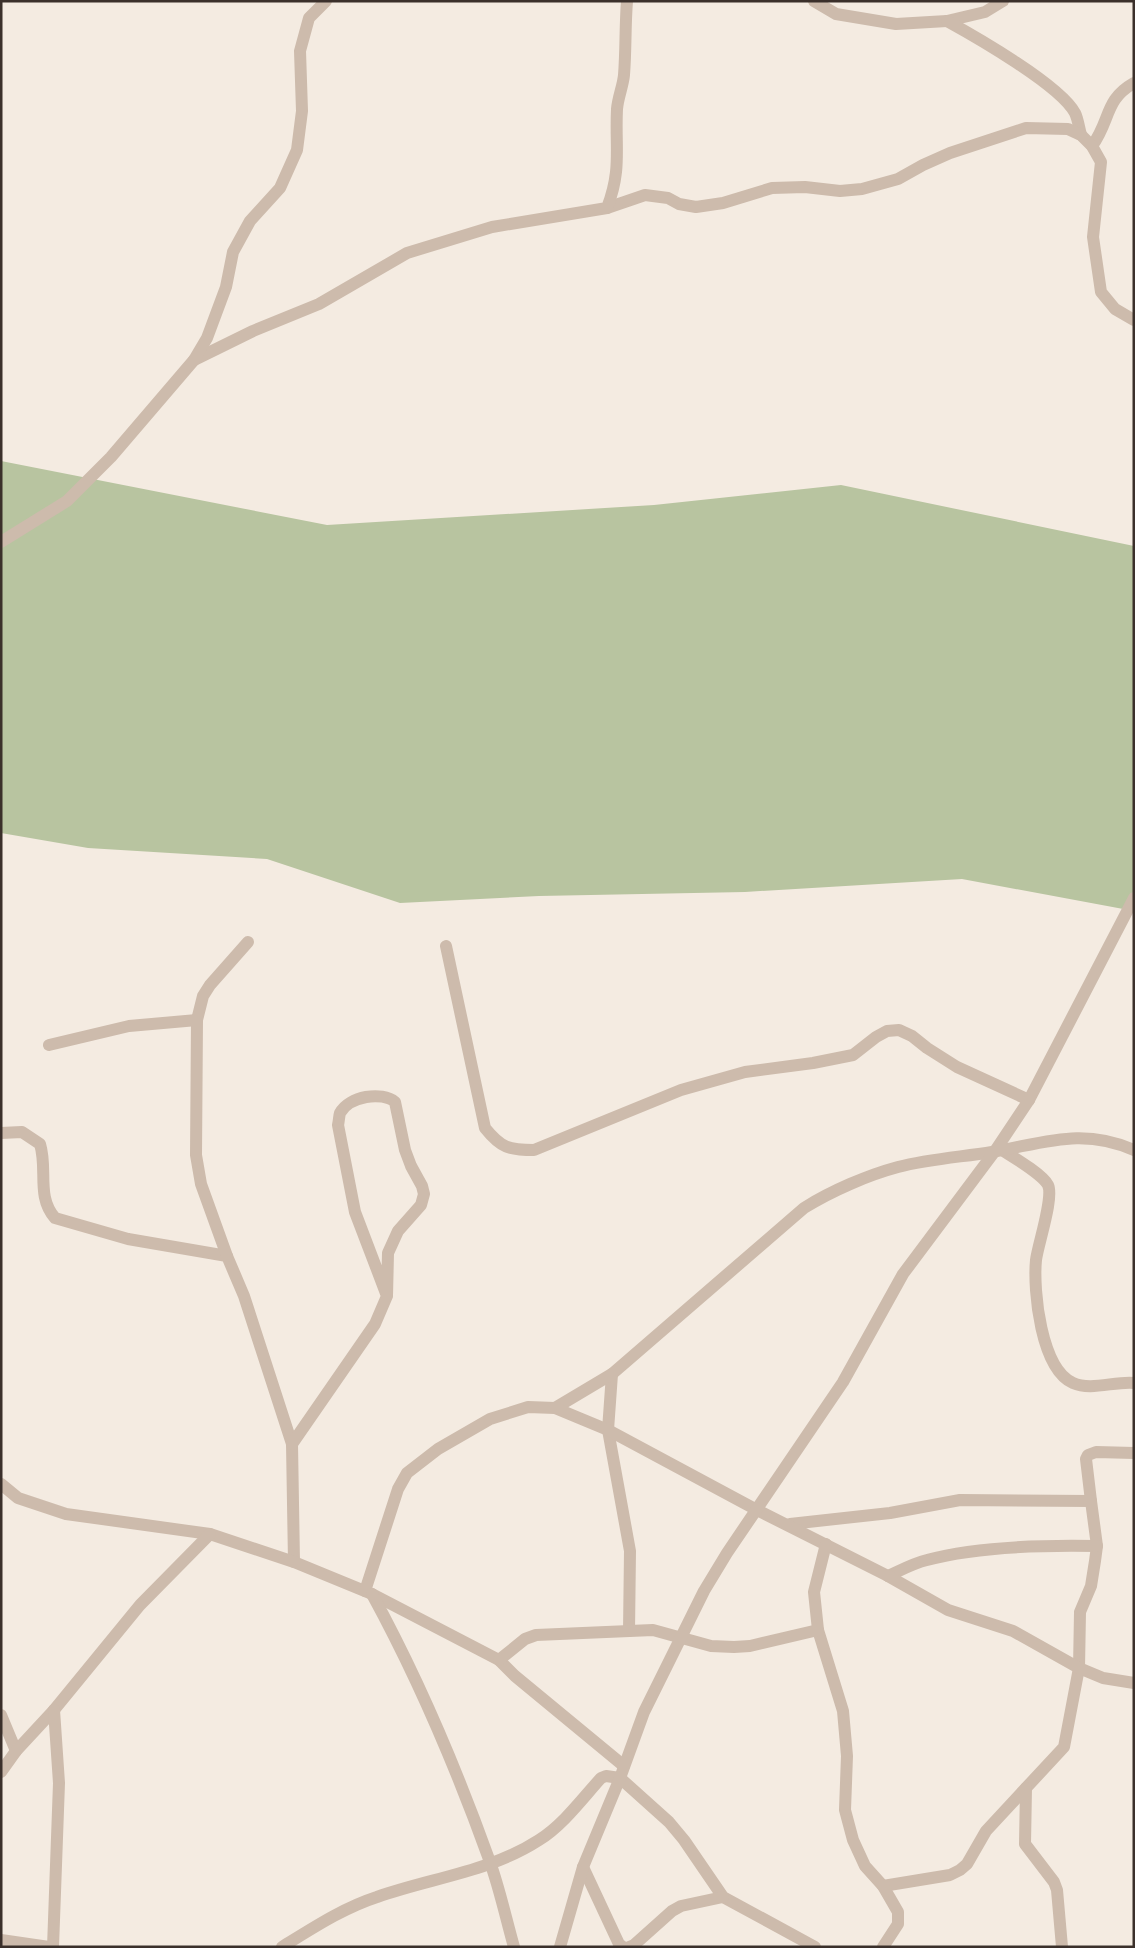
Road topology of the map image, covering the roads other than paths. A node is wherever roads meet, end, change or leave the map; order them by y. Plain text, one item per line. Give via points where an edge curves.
1 (326, 1) edge
2 (627, 1) edge
3 (814, 1) edge
4 (1003, 1) edge
5 (947, 21) junction
6 (1134, 82) edge
7 (1081, 135) junction
8 (1092, 146) junction
9 (607, 208) junction
10 (1134, 320) edge
11 (194, 360) junction
12 (1, 542) edge
13 (1134, 898) edge
14 (248, 942) dead end
15 (446, 946) dead end
16 (196, 1020) junction
17 (49, 1045) dead end
18 (1029, 1100) junction
19 (1, 1133) edge
20 (999, 1150) junction
21 (1134, 1150) edge
22 (228, 1256) junction
23 (386, 1296) junction
24 (612, 1374) junction
25 (1134, 1383) edge
26 (555, 1408) junction
27 (608, 1430) junction
28 (292, 1444) junction
29 (1134, 1453) edge
30 (1, 1484) edge
31 (1091, 1501) junction
32 (757, 1510) junction
33 (788, 1525) junction
34 (210, 1534) junction
35 (826, 1544) junction
36 (1096, 1546) junction
37 (294, 1562) junction
38 (888, 1576) junction
39 (369, 1592) junction
40 (818, 1630) junction
41 (629, 1631) junction
42 (682, 1638) junction
43 (499, 1660) junction
44 (1078, 1668) junction
45 (1134, 1683) edge
46 (54, 1710) junction
47 (1, 1715) edge
48 (16, 1751) junction
49 (1, 1772) edge
50 (622, 1772) junction
51 (1026, 1788) junction
52 (490, 1864) junction
53 (583, 1867) junction
54 (883, 1886) junction
55 (723, 1897) junction
56 (1, 1940) edge
57 (49, 1947) edge
58 (53, 1947) edge
59 (282, 1947) edge
60 (514, 1947) edge
61 (560, 1947) edge
62 (623, 1947) edge
63 (629, 1947) edge
64 (815, 1947) edge
65 (883, 1947) edge
66 (1062, 1947) edge

1 - 11 street via 309,18 300,51 302,111 297,150 280,188 250,221 233,252 226,287 207,338
2 - 9 street via 624,78 617,110 618,167
3 - 5 street via 836,14 896,24
4 - 5 street via 985,12
5 - 7 street via 1011,60 1063,99 1075,113
6 - 8 street via 1112,100 1101,134
7 - 8 street
7 - 9 street via 1068,129 1026,128 950,153 923,164 898,180 862,189 772,188 723,203 696,207 668,198 645,196
8 - 10 street via 1101,162 1093,237 1101,292 1115,309
9 - 11 street via 492,227 407,253 319,304
11 - 12 street via 111,457 67,501
13 - 18 street
14 - 16 street via 210,985
15 - 18 street via 485,1128 497,1143 513,1150 534,1150 681,1090 745,1072 853,1055 888,1031 899,1030 912,1036 957,1067
16 - 17 street via 129,1026
16 - 22 street via 196,1155 201,1184
18 - 20 street
19 - 22 street via 22,1132 40,1144 44,1155 44,1195 47,1208 56,1218 128,1239
20 - 21 street via 1067,1138 1114,1141
20 - 24 street via 898,1167 824,1195 804,1208
20 - 25 street via 1041,1178 1049,1190 1036,1260 1036,1301 1054,1366 1065,1379 1075,1384
20 - 32 street via 904,1274 843,1382
22 - 28 street
23 - 23 street via 388,1253 398,1231 421,1205 424,1194 405,1150 395,1102 382,1096 347,1104 340,1113 338,1125 354,1212
23 - 28 street via 376,1324
24 - 26 street
24 - 27 street
26 - 27 street
26 - 39 street via 528,1407 490,1419 438,1449 407,1473 398,1489
27 - 32 street
27 - 41 street via 630,1551
28 - 37 street
29 - 31 street via 1088,1454
30 - 34 street via 18,1498 66,1514
31 - 33 street via 960,1500
31 - 36 street
32 - 33 street
32 - 42 street via 709,1584
33 - 35 street
34 - 37 street
34 - 46 street via 140,1605
35 - 38 street
35 - 40 street via 814,1592
36 - 38 street via 952,1554 926,1560
36 - 44 street via 1091,1586 1080,1612
37 - 39 street
38 - 44 street via 948,1610 1013,1631
39 - 43 street
39 - 52 street via 417,1680
40 - 42 street via 734,1647 711,1646
40 - 54 street via 843,1711 847,1756 846,1810 853,1840 865,1866
41 - 42 street via 653,1630
41 - 43 street via 536,1635
42 - 50 street via 644,1712
43 - 50 street
44 - 45 street via 1103,1678
44 - 51 street via 1064,1747
46 - 48 street
46 - 58 street via 59,1783
47 - 48 street
48 - 49 street
50 - 52 street via 600,1778 567,1816 539,1840
50 - 53 street
50 - 55 street via 684,1840
51 - 54 street via 986,1831 960,1870 950,1875
51 - 66 street via 1025,1844 1057,1890
52 - 59 street via 376,1897 337,1914
52 - 60 street
53 - 61 street
53 - 62 street
54 - 65 street via 898,1912 898,1924
55 - 63 street via 681,1906
55 - 64 street
56 - 57 street

